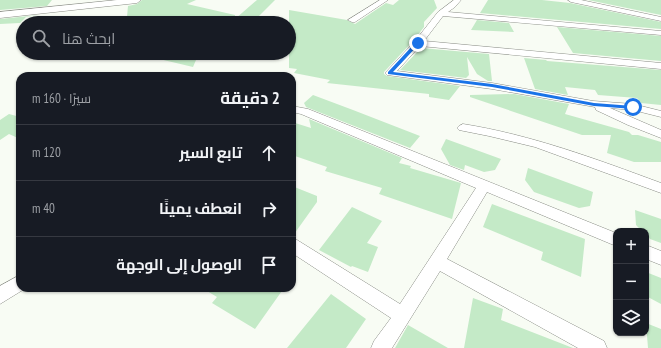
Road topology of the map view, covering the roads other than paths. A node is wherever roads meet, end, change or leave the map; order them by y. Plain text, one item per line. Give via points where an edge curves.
1 (137, 0) edge
2 (385, 0) edge
3 (458, 0) edge
4 (571, 0) edge
5 (0, 14) edge
6 (442, 14) junction
7 (661, 18) edge
8 (352, 20) dead end
9 (661, 33) edge
10 (418, 43) junction
11 (661, 66) edge
12 (594, 104) junction
13 (296, 110) edge
14 (661, 114) edge
15 (464, 128) dead end
16 (661, 134) edge
17 (484, 186) junction
18 (661, 188) edge
19 (613, 239) edge
20 (296, 248) edge
21 (649, 253) edge
22 (661, 258) edge
23 (437, 260) junction
24 (16, 286) edge
25 (0, 296) edge
26 (403, 316) junction
27 (381, 348) edge
28 (597, 348) edge

1 - 5 street
2 - 8 street
3 - 6 street
4 - 7 street
6 - 9 street
6 - 10 street
10 - 11 street
10 - 12 street via 390,73 492,86
12 - 14 street via 633,107
12 - 16 street
13 - 17 street
15 - 18 street via 492,132 578,156
17 - 19 street
17 - 23 street
20 - 26 street
21 - 22 street
23 - 26 street
23 - 28 street
24 - 25 street
26 - 27 street

